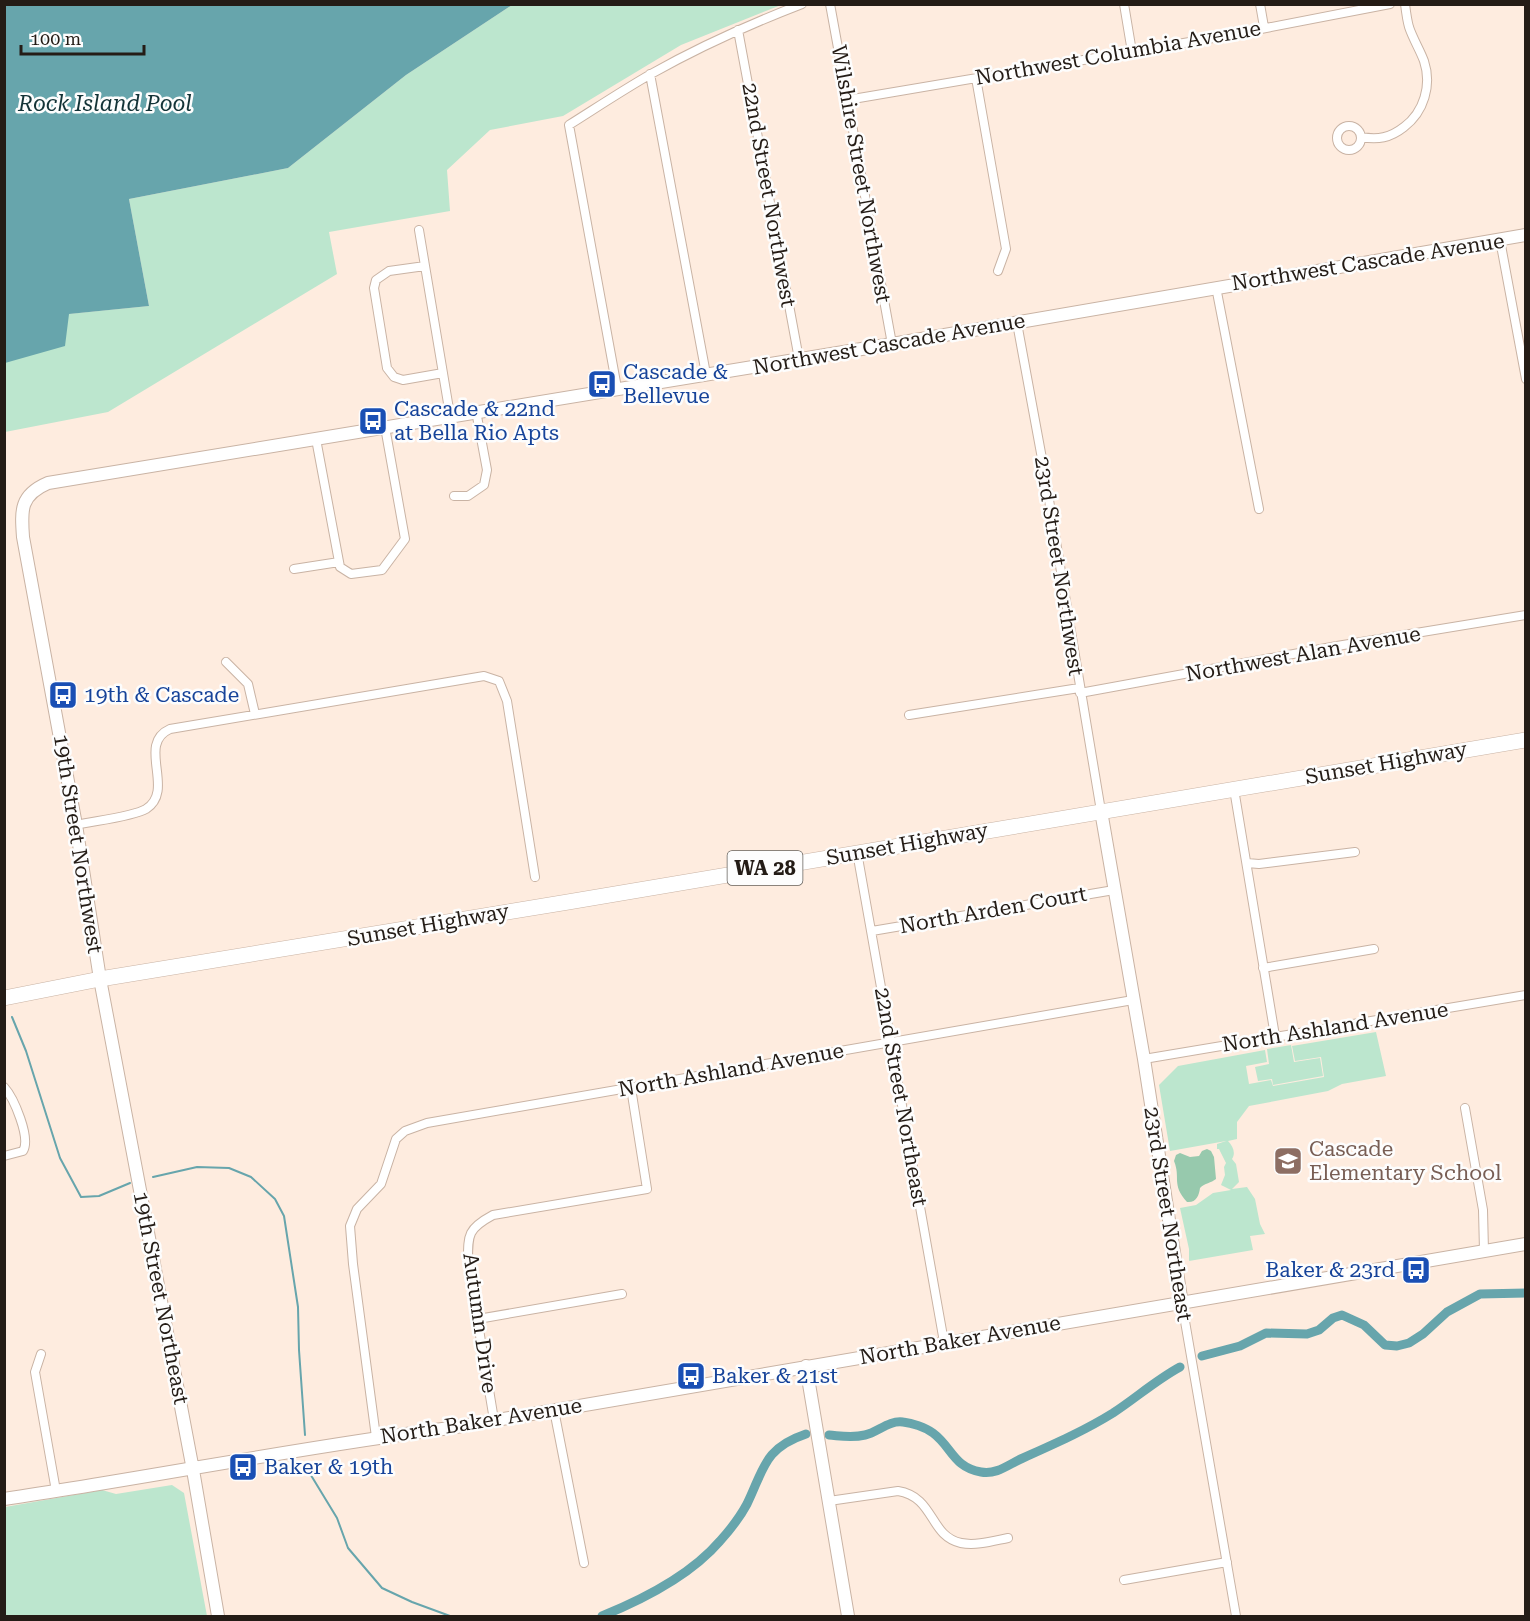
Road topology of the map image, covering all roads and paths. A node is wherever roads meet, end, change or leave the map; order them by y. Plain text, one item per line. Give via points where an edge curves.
1 (802, 4) edge
2 (830, 4) edge
3 (1124, 4) edge
4 (1260, 4) edge
5 (1390, 4) edge
6 (1405, 4) edge
7 (1353, 8) edge
8 (1264, 27) junction
9 (738, 30) junction
10 (1132, 52) junction
11 (650, 74) junction
12 (976, 78) junction
13 (847, 100) junction
14 (1361, 137) dead end
15 (419, 230) dead end
16 (1526, 235) edge
17 (1500, 240) junction
18 (425, 266) junction
19 (998, 271) dead end
20 (1216, 287) junction
21 (1017, 322) junction
22 (892, 344) junction
23 (799, 359) junction
24 (443, 373) junction
25 (706, 374) junction
26 (1526, 379) edge
27 (617, 388) junction
28 (476, 411) junction
29 (450, 415) junction
30 (385, 427) junction
31 (316, 439) junction
32 (454, 496) dead end
33 (26, 497) joint
34 (1259, 509) dead end
35 (339, 562) junction
36 (294, 569) dead end
37 (1526, 615) edge
38 (226, 662) dead end
39 (1080, 690) junction
40 (255, 714) junction
41 (909, 716) dead end
42 (1526, 740) edge
43 (1234, 789) junction
44 (1101, 811) junction
45 (76, 825) junction
46 (857, 852) junction
47 (1354, 852) dead end
48 (1247, 863) junction
49 (535, 877) dead end
50 (1114, 890) junction
51 (872, 931) junction
52 (1374, 948) dead end
53 (1263, 968) junction
54 (100, 979) junction
55 (1526, 995) edge
56 (4, 998) edge
57 (1133, 1000) junction
58 (1275, 1036) junction
59 (891, 1042) junction
60 (1144, 1059) junction
61 (4, 1087) edge
62 (631, 1088) junction
63 (1465, 1108) dead end
64 (4, 1156) edge
65 (1526, 1244) edge
66 (1484, 1251) junction
67 (622, 1294) dead end
68 (1182, 1304) junction
69 (478, 1319) junction
70 (944, 1342) junction
71 (41, 1354) dead end
72 (806, 1366) junction
73 (554, 1410) junction
74 (494, 1420) junction
75 (376, 1437) junction
76 (194, 1470) junction
77 (56, 1491) junction
78 (4, 1499) edge
79 (829, 1501) junction
80 (1008, 1538) dead end
81 (1227, 1562) junction
82 (584, 1563) dead end
83 (1124, 1580) dead end
84 (218, 1617) edge
85 (848, 1617) edge
86 (1236, 1617) edge

1 - 9 street
2 - 13 street, Wilshire Street Northwest
3 - 10 street
4 - 8 street
5 - 7 street, Northwest Columbia Avenue
6 - 14 street via 1409,28 1425,62 1425,98 1410,123 1396,133 1382,139
7 - 8 street, Northwest Columbia Avenue
8 - 10 street, Northwest Columbia Avenue
9 - 11 street
9 - 23 street, 22nd Street Northwest
10 - 12 street, Northwest Columbia Avenue
11 - 25 street
11 - 27 street via 569,125
12 - 13 street, Northwest Columbia Avenue
12 - 19 street via 1006,249
13 - 22 street, Wilshire Street Northwest
15 - 18 street
16 - 17 street, Northwest Cascade Avenue
17 - 20 street, Northwest Cascade Avenue
17 - 26 street
18 - 24 street
18 - 24 street via 389,272 376,280 387,368 403,380
20 - 21 street, Northwest Cascade Avenue
20 - 34 street
21 - 22 street, Northwest Cascade Avenue
21 - 39 street, 23rd Street Northwest
22 - 23 street, Northwest Cascade Avenue
23 - 25 street, Northwest Cascade Avenue
24 - 29 street
25 - 27 street, Northwest Cascade Avenue
27 - 28 street, Northwest Cascade Avenue
28 - 29 street, Northwest Cascade Avenue
28 - 32 street via 487,471 484,484 468,496
29 - 30 street, Northwest Cascade Avenue
30 - 31 street, Northwest Cascade Avenue
30 - 35 street via 405,539 382,570 351,574
31 - 33 street, Northwest Cascade Avenue via 48,483
31 - 35 street
33 - 45 street, 19th Street Northwest via 21,514 22,537
35 - 36 street
37 - 39 street, Northwest Alan Avenue
38 - 40 street via 248,684
39 - 41 street, Northwest Alan Avenue
39 - 44 street, 23rd Street Northwest
40 - 45 street via 165,731 155,751 158,789 150,805 144,810
40 - 49 street via 466,678 494,678 505,694
42 - 43 highway, Sunset Highway / WA 28
43 - 44 highway, Sunset Highway / WA 28
43 - 48 street
44 - 46 highway, Sunset Highway / WA 28
44 - 50 street, 23rd Street Northeast
45 - 54 street, 19th Street Northwest
46 - 51 street, 22nd Street Northeast
46 - 54 highway, Sunset Highway / WA 28
47 - 48 street
48 - 53 street
50 - 51 street, North Arden Court
50 - 57 street, 23rd Street Northeast
51 - 59 street, 22nd Street Northeast
52 - 53 street
53 - 58 street
54 - 56 highway, Sunset Highway / WA 28
54 - 76 street, 19th Street Northeast
55 - 58 street, North Ashland Avenue
57 - 59 street, North Ashland Avenue
57 - 60 street, 23rd Street Northeast
58 - 60 street, North Ashland Avenue
59 - 62 street, North Ashland Avenue
59 - 70 street, 22nd Street Northeast
60 - 68 street, 23rd Street Northeast
61 - 64 street via 25,1130 26,1145 23,1151
62 - 69 street, Autumn Drive via 647,1189 493,1215 476,1224 468,1240 468,1263
62 - 75 street, North Ashland Avenue via 415,1126 396,1139 381,1184 353,1216 350,1239
63 - 66 street via 1483,1210
65 - 66 street, North Baker Avenue
66 - 68 street, North Baker Avenue
67 - 69 street
68 - 70 street, North Baker Avenue
68 - 81 street, 23rd Street Northeast
69 - 74 street, Autumn Drive
70 - 72 street, North Baker Avenue
71 - 77 street via 35,1372
72 - 73 street, North Baker Avenue
72 - 79 street
73 - 74 street, North Baker Avenue
73 - 82 street
74 - 75 street, North Baker Avenue
75 - 76 street, North Baker Avenue
76 - 77 street, North Baker Avenue
76 - 84 street, 19th Street Northeast
77 - 78 street, North Baker Avenue
79 - 80 street via 908,1492 918,1498 951,1539 972,1544
79 - 85 street
81 - 83 street
81 - 86 street, 23rd Street Northeast

